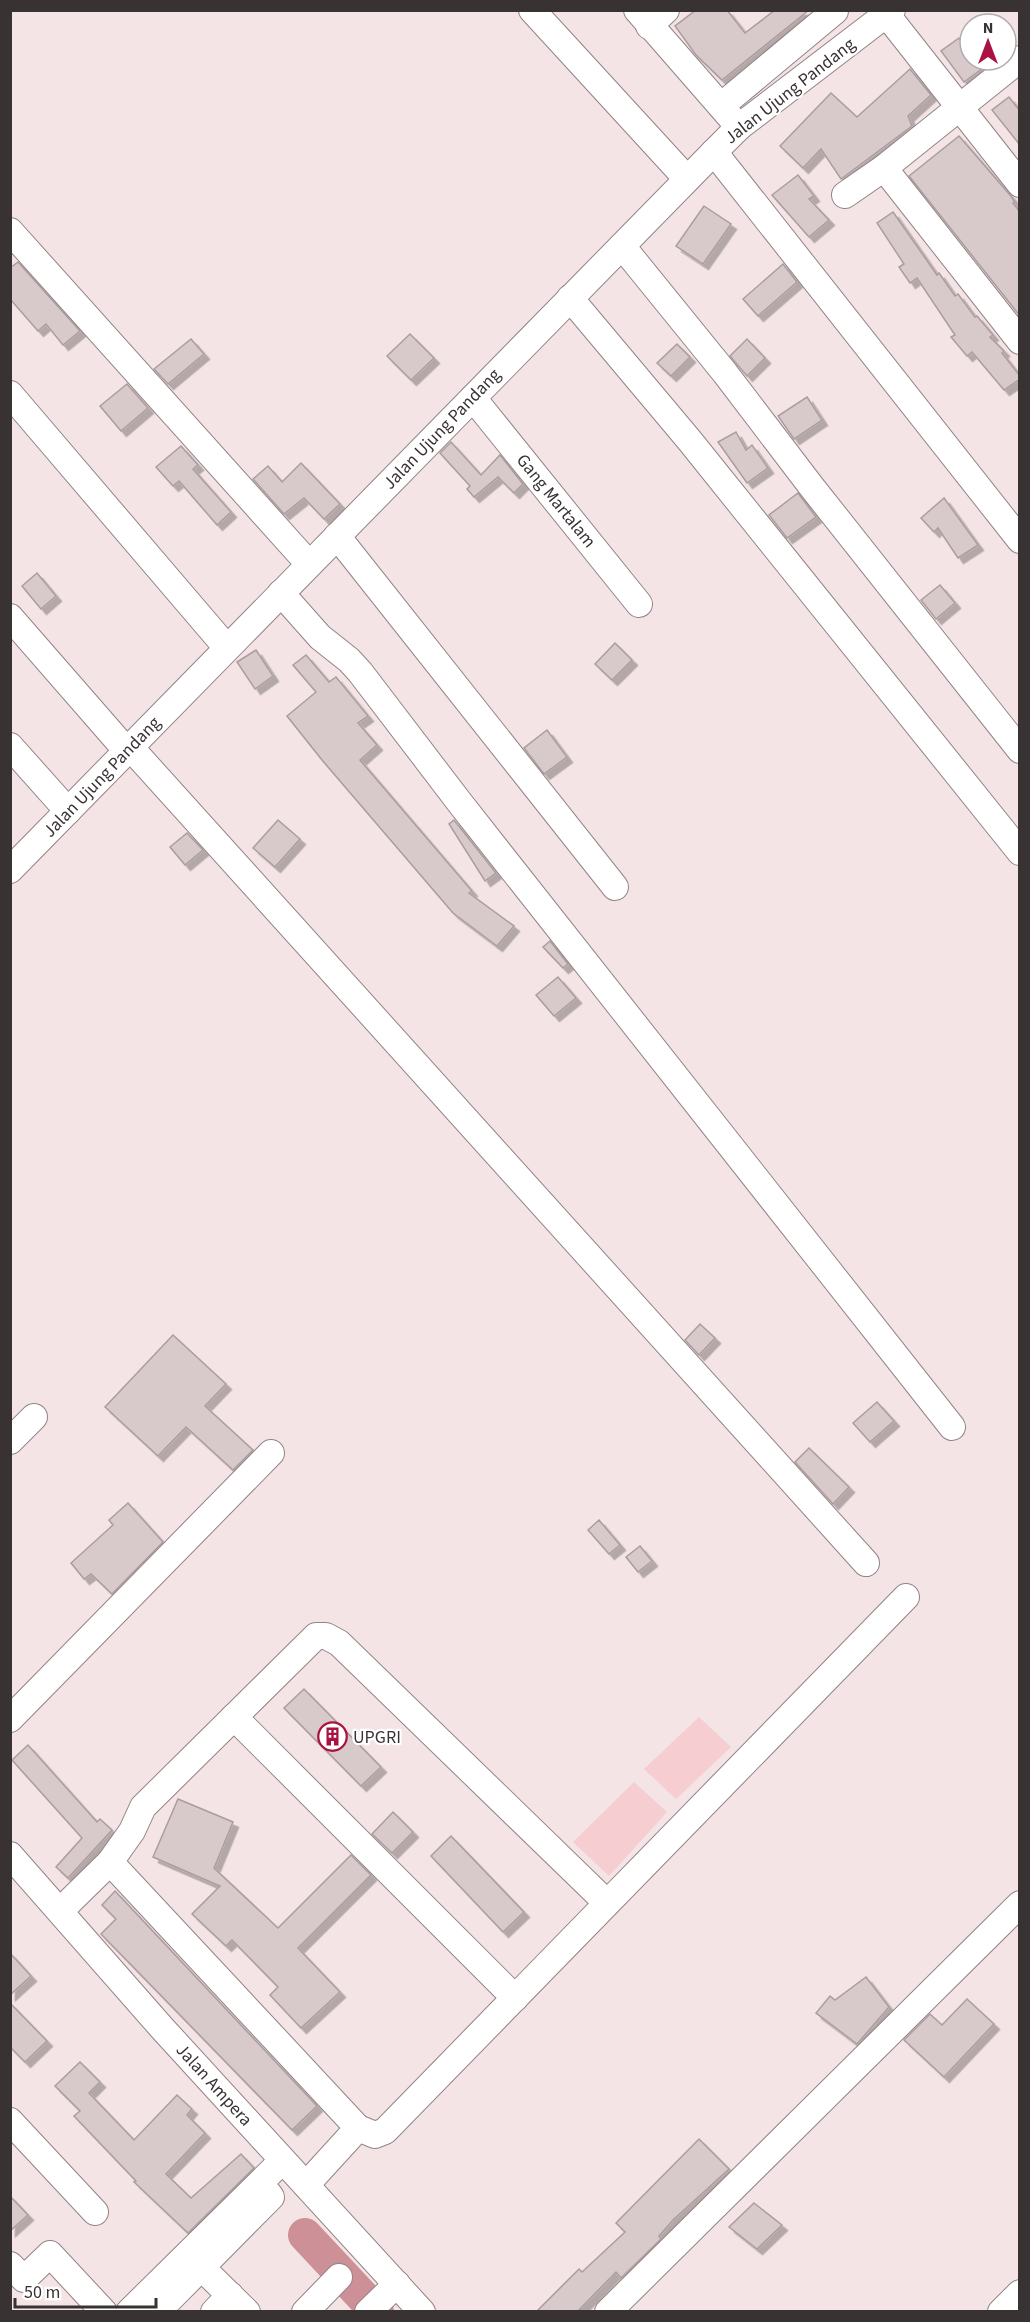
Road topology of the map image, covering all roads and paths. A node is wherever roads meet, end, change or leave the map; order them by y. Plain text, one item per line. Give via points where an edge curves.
1 (532, 10) edge
2 (835, 11) edge
3 (890, 13) edge
4 (651, 16) edge
5 (1020, 59) edge
6 (721, 106) junction
7 (959, 107) junction
8 (740, 127) junction
9 (714, 152) junction
10 (884, 168) junction
11 (687, 179) junction
12 (1020, 184) edge
13 (845, 195) dead end
14 (10, 231) edge
15 (622, 246) junction
16 (570, 298) junction
17 (1020, 341) edge
18 (10, 394) edge
19 (473, 398) junction
20 (337, 536) junction
21 (1020, 540) edge
22 (309, 564) junction
23 (281, 593) junction
24 (639, 604) dead end
25 (10, 617) edge
26 (227, 648) junction
27 (10, 746) edge
28 (128, 749) junction
29 (1020, 750) edge
30 (68, 811) junction
31 (1020, 852) edge
32 (10, 870) edge
33 (615, 887) dead end
34 (34, 1417) dead end
35 (952, 1427) dead end
36 (10, 1441) edge
37 (271, 1454) dead end
38 (866, 1563) dead end
39 (906, 1597) dead end
40 (234, 1717) junction
41 (10, 1719) edge
42 (10, 1855) edge
43 (110, 1862) junction
44 (607, 1903) junction
45 (1020, 1904) edge
46 (60, 1911) junction
47 (515, 1998) junction
48 (10, 2121) edge
49 (358, 2128) junction
50 (282, 2161) junction
51 (260, 2183) junction
52 (306, 2185) junction
53 (95, 2212) dead end
54 (10, 2265) edge
55 (201, 2267) junction
56 (339, 2277) dead end
57 (392, 2289) junction
58 (1020, 2294) edge
59 (230, 2306) edge
60 (368, 2311) edge
61 (104, 2312) edge
62 (129, 2312) edge
63 (157, 2312) edge
64 (305, 2312) edge
65 (422, 2312) edge
66 (608, 2312) edge
67 (1001, 2312) edge

1 - 11 street
2 - 6 street
3 - 7 street
3 - 8 street, Jalan Ujung Pandang
4 - 6 street
5 - 7 street
6 - 8 street
7 - 10 street
7 - 12 street
8 - 9 street, Jalan Ujung Pandang
9 - 11 street, Jalan Ujung Pandang
9 - 21 street
10 - 13 street
10 - 17 street
11 - 15 street, Jalan Ujung Pandang
14 - 22 street
15 - 16 street, Jalan Ujung Pandang
15 - 29 street
16 - 19 street, Jalan Ujung Pandang
16 - 31 street
18 - 26 street
19 - 20 street, Jalan Ujung Pandang
19 - 24 street, Gang Martalam
20 - 22 street, Jalan Ujung Pandang
20 - 33 street
22 - 23 street, Jalan Ujung Pandang
23 - 26 street, Jalan Ujung Pandang
23 - 35 street via 315,632 360,672
25 - 28 street
26 - 28 street, Jalan Ujung Pandang
27 - 30 street
28 - 30 street, Jalan Ujung Pandang
28 - 38 street
30 - 32 street, Jalan Ujung Pandang
34 - 36 street
37 - 41 street
39 - 44 street
40 - 43 street via 143,1807
40 - 44 street via 316,1636 326,1636 339,1643
40 - 47 street
42 - 46 street, Jalan Ampera
43 - 46 street
43 - 49 street
44 - 47 street
45 - 66 street
46 - 50 street, Jalan Ampera
47 - 49 street via 385,2131 375,2135
48 - 53 street
49 - 52 street
50 - 51 street
50 - 52 street, Jalan Ampera
51 - 55 street via 271,2197
51 - 62 street
52 - 57 street, Jalan Ampera
54 - 61 street via 24,2279 50,2254
55 - 59 street
55 - 63 street
56 - 64 street
57 - 60 street
57 - 65 street, Jalan Ampera
58 - 67 street

